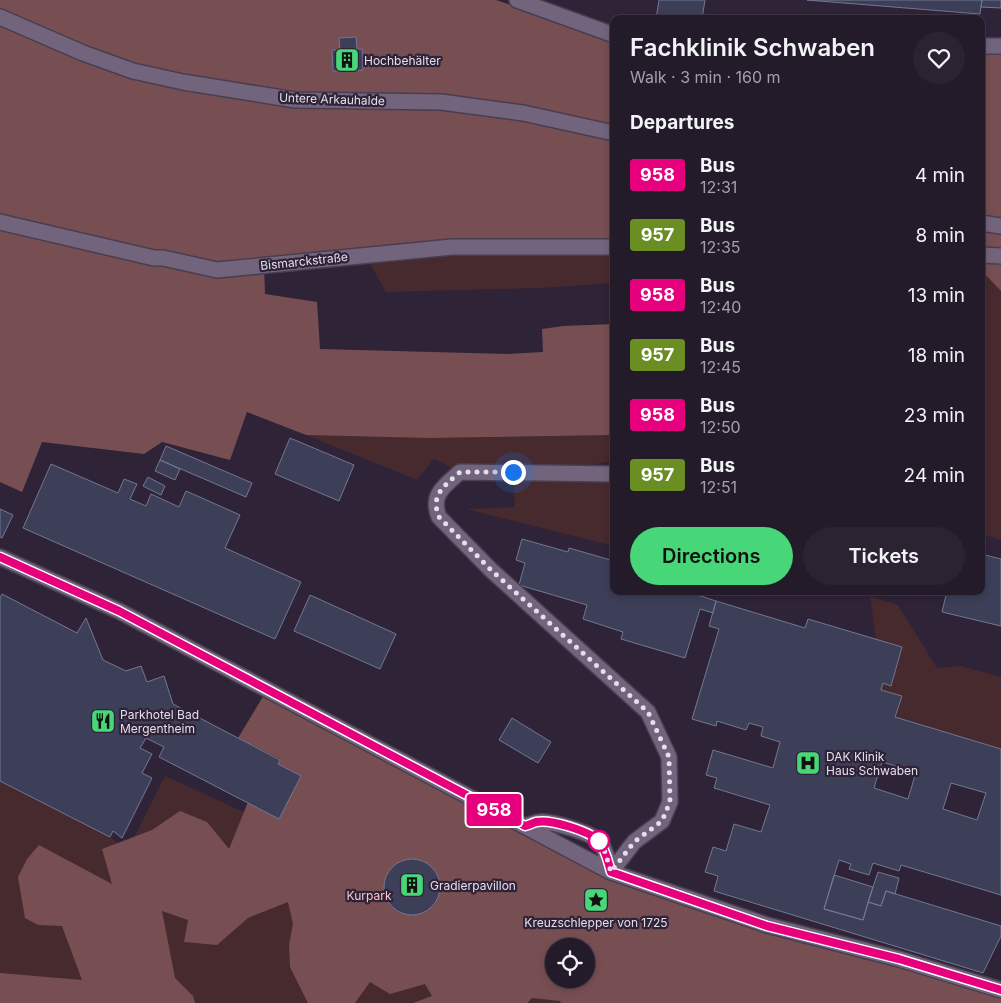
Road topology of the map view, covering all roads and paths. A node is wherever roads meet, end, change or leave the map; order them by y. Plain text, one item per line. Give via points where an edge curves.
1 (517, 0) edge
2 (0, 17) edge
3 (610, 34) edge
4 (985, 46) edge
5 (1001, 46) edge
6 (610, 133) edge
7 (0, 222) edge
8 (985, 224) edge
9 (1001, 226) edge
10 (610, 248) edge
11 (985, 255) edge
12 (1001, 256) edge
13 (610, 474) edge
14 (0, 557) edge
15 (525, 826) junction
16 (611, 872) junction
17 (1001, 990) edge

1 - 3 street
2 - 6 street, Untere Arkauhalde via 133,71 183,82 295,100 441,102 523,114
4 - 5 street
7 - 10 street, Bismarckstraße via 217,270 452,247
8 - 9 street
11 - 12 street
13 - 16 street via 460,472 440,489 435,508 439,517 491,570 648,712 669,757 670,802 662,821 634,842
14 - 15 street via 119,611
15 - 16 street
15 - 16 street via 536,822 552,823 581,831 599,841
16 - 17 street via 767,926 899,959

